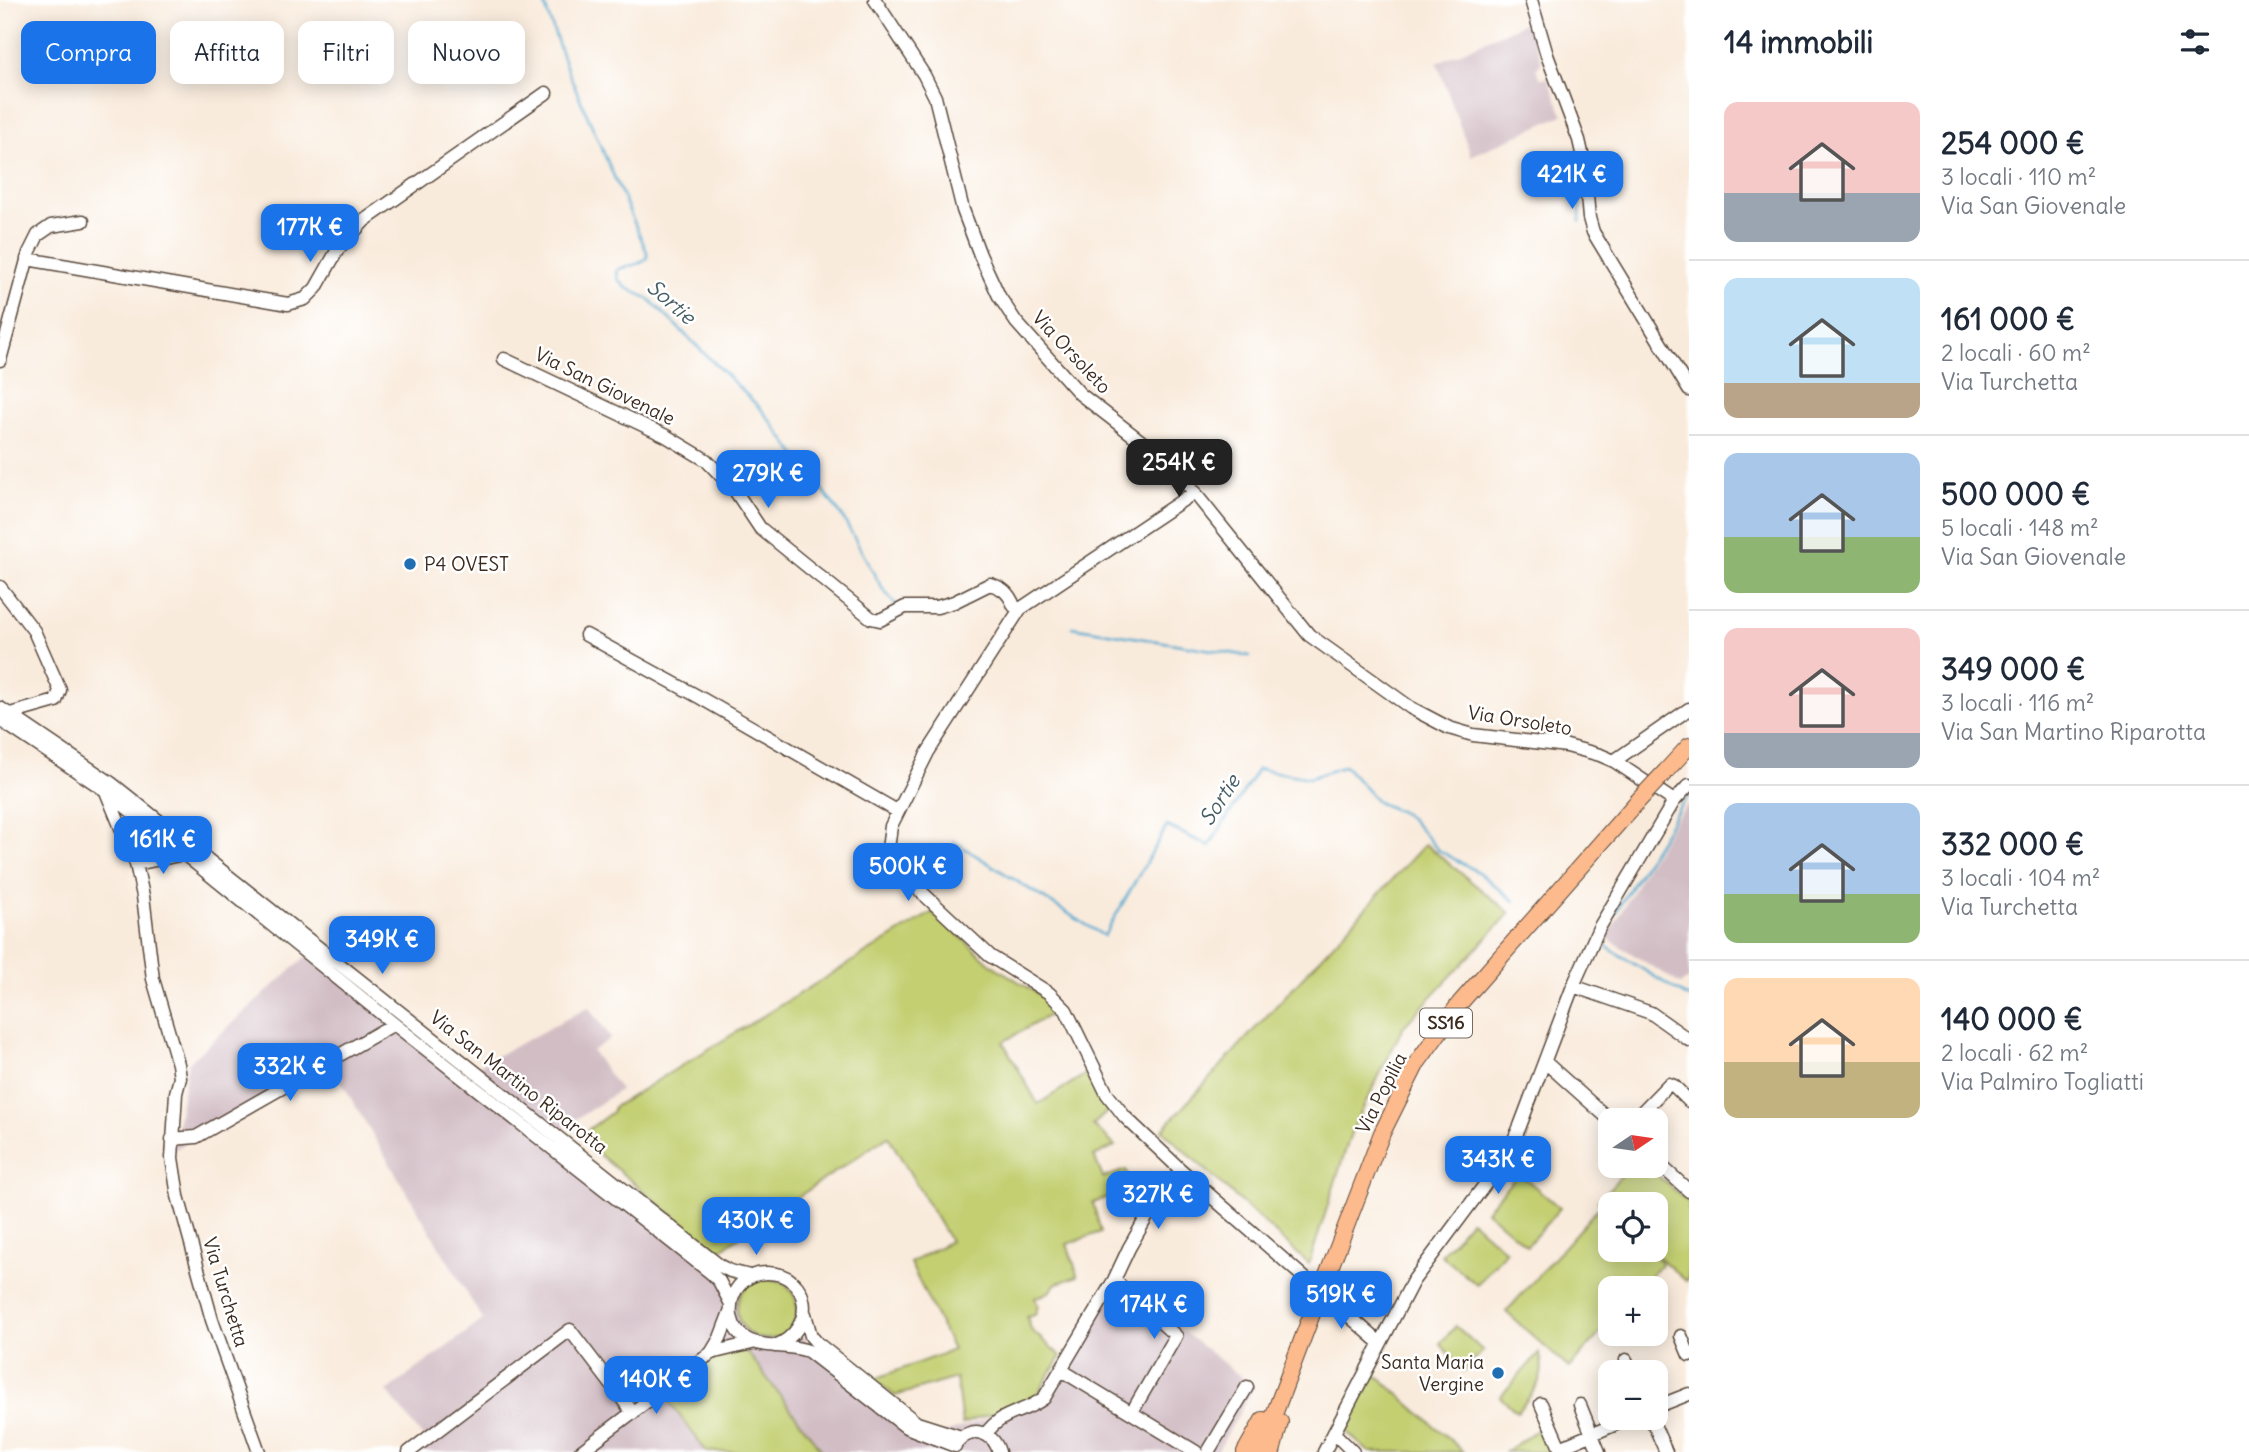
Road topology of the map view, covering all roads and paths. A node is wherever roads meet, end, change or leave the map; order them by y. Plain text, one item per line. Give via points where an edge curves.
1 (875, 0) edge
2 (1531, 0) edge
3 (546, 93) dead end
4 (83, 221) dead end
5 (27, 258) junction
6 (505, 359) dead end
7 (0, 360) edge
8 (1689, 390) edge
9 (1195, 492) junction
10 (0, 586) edge
11 (1020, 609) junction
12 (586, 635) dead end
13 (1689, 709) edge
14 (3, 714) edge
15 (1689, 746) edge
16 (1614, 761) junction
17 (1689, 785) edge
18 (105, 790) junction
19 (1674, 801) junction
20 (897, 811) junction
21 (184, 854) junction
22 (136, 864) junction
23 (1573, 986) junction
24 (394, 1024) junction
25 (1689, 1040) edge
26 (1545, 1062) junction
27 (1689, 1101) edge
28 (1646, 1108) edge
29 (1598, 1109) edge
30 (173, 1139) junction
31 (1181, 1170) junction
32 (1668, 1172) edge
33 (1689, 1191) edge
34 (750, 1276) junction
35 (1114, 1280) junction
36 (1320, 1293) junction
37 (730, 1307) junction
38 (804, 1313) junction
39 (1681, 1336) dead end
40 (1379, 1342) junction
41 (752, 1343) junction
42 (1300, 1345) junction
43 (775, 1346) junction
44 (711, 1353) junction
45 (1689, 1355) edge
46 (1061, 1370) junction
47 (1247, 1387) dead end
48 (1282, 1392) junction
49 (1689, 1394) edge
50 (1668, 1402) edge
51 (1541, 1404) dead end
52 (1580, 1405) dead end
53 (1132, 1412) junction
54 (633, 1413) junction
55 (1602, 1430) edge
56 (1656, 1430) edge
57 (1334, 1433) junction
58 (986, 1434) junction
59 (1592, 1434) junction
60 (957, 1445) edge
61 (259, 1452) edge
62 (409, 1452) edge
63 (580, 1452) edge
64 (999, 1452) edge
65 (1196, 1452) edge
66 (1208, 1452) edge
67 (1245, 1452) edge
68 (1259, 1452) edge
69 (1272, 1452) edge
70 (1324, 1452) edge
71 (1353, 1452) edge
72 (1599, 1452) edge
73 (1666, 1452) edge

1 - 9 street, Via Orsoleto via 935,97 963,210 999,296 1080,394 1173,466
2 - 8 street via 1579,139 1593,232
3 - 5 street via 365,220 344,241 305,299 288,304
4 - 5 street via 51,226 38,235
5 - 7 street
6 - 11 street, Via San Giovenale via 706,460 734,489 760,528 871,618 880,620 905,607 937,607 990,584 1009,594
9 - 11 street
9 - 16 street, Via Orsoleto via 1309,635 1411,708 1473,735 1567,746
10 - 14 street via 34,631 60,690 56,701
11 - 20 street via 928,752
12 - 20 street
13 - 16 street
14 - 18 street, Via San Martino Riparotta
14 - 34 street, Via San Martino Riparotta via 111,783 718,1264
15 - 36 main road, Via Popilia / SS16, bridge via 1460,1003 1417,1063 1382,1133
16 - 19 street, Via Orsoleto
17 - 19 street
18 - 21 street, Via San Martino Riparotta
18 - 22 street, Via Turchetta
19 - 23 street via 1599,928
20 - 31 street via 888,849 899,871 990,956 1049,993 1066,1010 1107,1094
21 - 22 street
21 - 24 street, Via San Martino Riparotta
22 - 30 street, Via Turchetta via 153,979 180,1078
23 - 25 street via 1651,1013
23 - 26 street
24 - 30 street via 196,1137
24 - 37 street, Via San Martino Riparotta via 711,1273
26 - 29 street
26 - 40 street via 1507,1155 1413,1281
27 - 28 street via 1669,1084
30 - 61 street, Via Turchetta via 178,1195 212,1320
31 - 35 street via 1149,1213
31 - 36 street
32 - 33 street
34 - 37 street via 734,1293
34 - 38 street via 783,1276 800,1291
35 - 46 street
35 - 53 street via 1176,1336
36 - 40 street
36 - 42 main road, Via Popilia / SS16
37 - 41 street via 737,1330
37 - 44 street
38 - 43 street via 795,1334
38 - 60 street via 817,1343 917,1423
39 - 45 street
40 - 57 street
41 - 43 street
41 - 44 street
42 - 48 main road, Via Popilia / SS16
42 - 69 main road
43 - 60 street via 808,1351 906,1427
44 - 54 street
46 - 53 street
46 - 58 street via 1044,1398 994,1421
47 - 66 street
48 - 67 main road
48 - 68 main road, Via Popilia / SS16
49 - 50 street
51 - 59 street via 1560,1448
52 - 59 street
53 - 65 street
54 - 62 street via 570,1331
54 - 63 street
55 - 59 street
56 - 73 street
57 - 70 street
57 - 71 street
58 - 60 street via 973,1432
58 - 64 street
59 - 72 street

